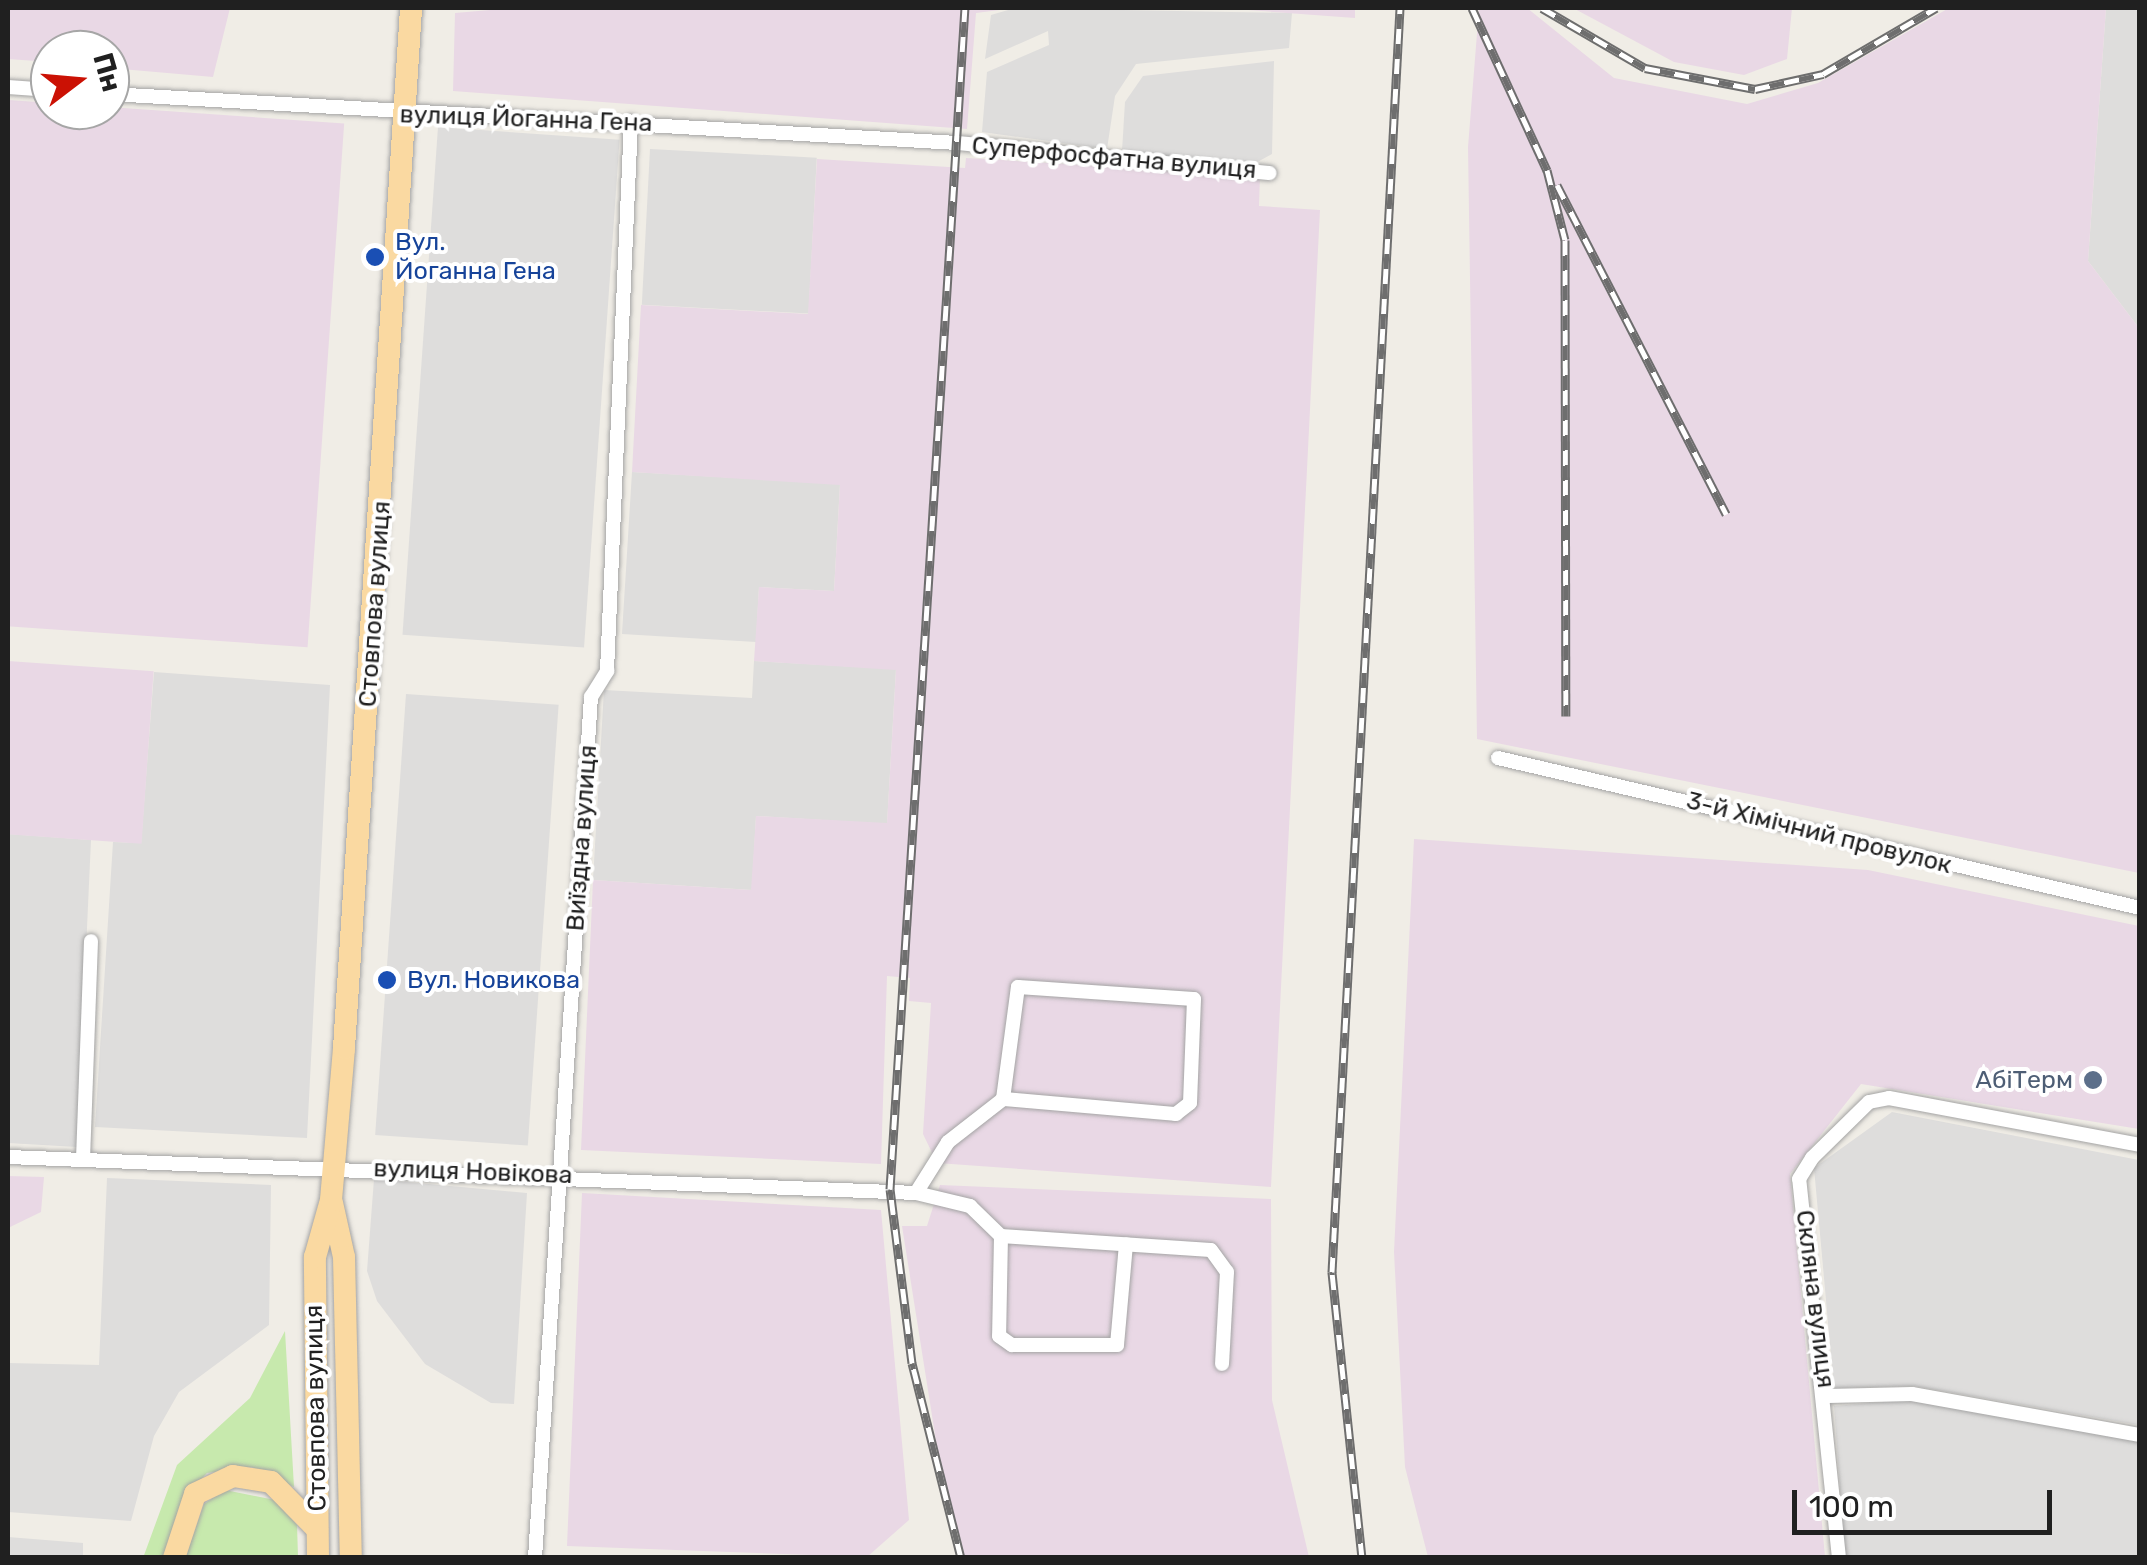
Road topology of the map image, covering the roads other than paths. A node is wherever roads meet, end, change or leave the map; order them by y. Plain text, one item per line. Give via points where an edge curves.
1 (411, 8) edge
2 (130, 95) edge
3 (405, 115) junction
4 (631, 122) junction
5 (950, 143) joint
6 (1270, 173) dead end
7 (1498, 758) dead end
8 (2140, 908) edge
9 (91, 941) dead end
10 (1003, 1100) junction
11 (2140, 1146) edge
12 (8, 1157) edge
13 (82, 1160) junction
14 (334, 1167) junction
15 (559, 1174) junction
16 (916, 1193) junction
17 (331, 1200) junction
18 (1001, 1236) junction
19 (1126, 1244) junction
20 (1222, 1364) dead end
21 (1828, 1396) junction
22 (2140, 1435) edge
23 (317, 1529) junction
24 (174, 1558) edge
25 (318, 1558) edge
26 (352, 1558) edge
27 (534, 1558) edge
28 (1840, 1558) edge

1 - 3 main road, Стовпова вулиця
2 - 3 street, вулиця Йоганна Гена
3 - 4 street, вулиця Йоганна Гена
3 - 14 main road, Стовпова вулиця
4 - 5 street, вулиця Йоганна Гена
4 - 15 street, Виїздна вулиця via 607,671 591,698
5 - 6 street, Суперфосфатна вулиця
7 - 8 street, 3-й Хімічний провулок
9 - 13 street
10 - 10 street via 1011,998 1026,983 1194,999 1190,1103 1176,1114
10 - 16 street via 973,1116
11 - 21 street, Скляна вулиця via 1869,1102 1799,1180
12 - 13 street, вулиця Новікова
13 - 14 street, вулиця Новікова
14 - 15 street, вулиця Новікова
14 - 17 main road, Стовпова вулиця
15 - 16 street, вулиця Новікова
15 - 27 street, Виїздна вулиця
16 - 18 street, вулиця Новікова via 970,1206
17 - 23 main road, Стовпова вулиця via 314,1256
17 - 26 main road, Стовпова вулиця via 344,1257
18 - 19 street
18 - 19 street via 999,1336 1012,1346 1117,1345
19 - 20 street via 1211,1250 1222,1260
21 - 22 street via 1912,1394
21 - 28 street, Скляна вулиця
23 - 24 main road via 271,1482 234,1476 195,1494
23 - 25 main road, Стовпова вулиця

